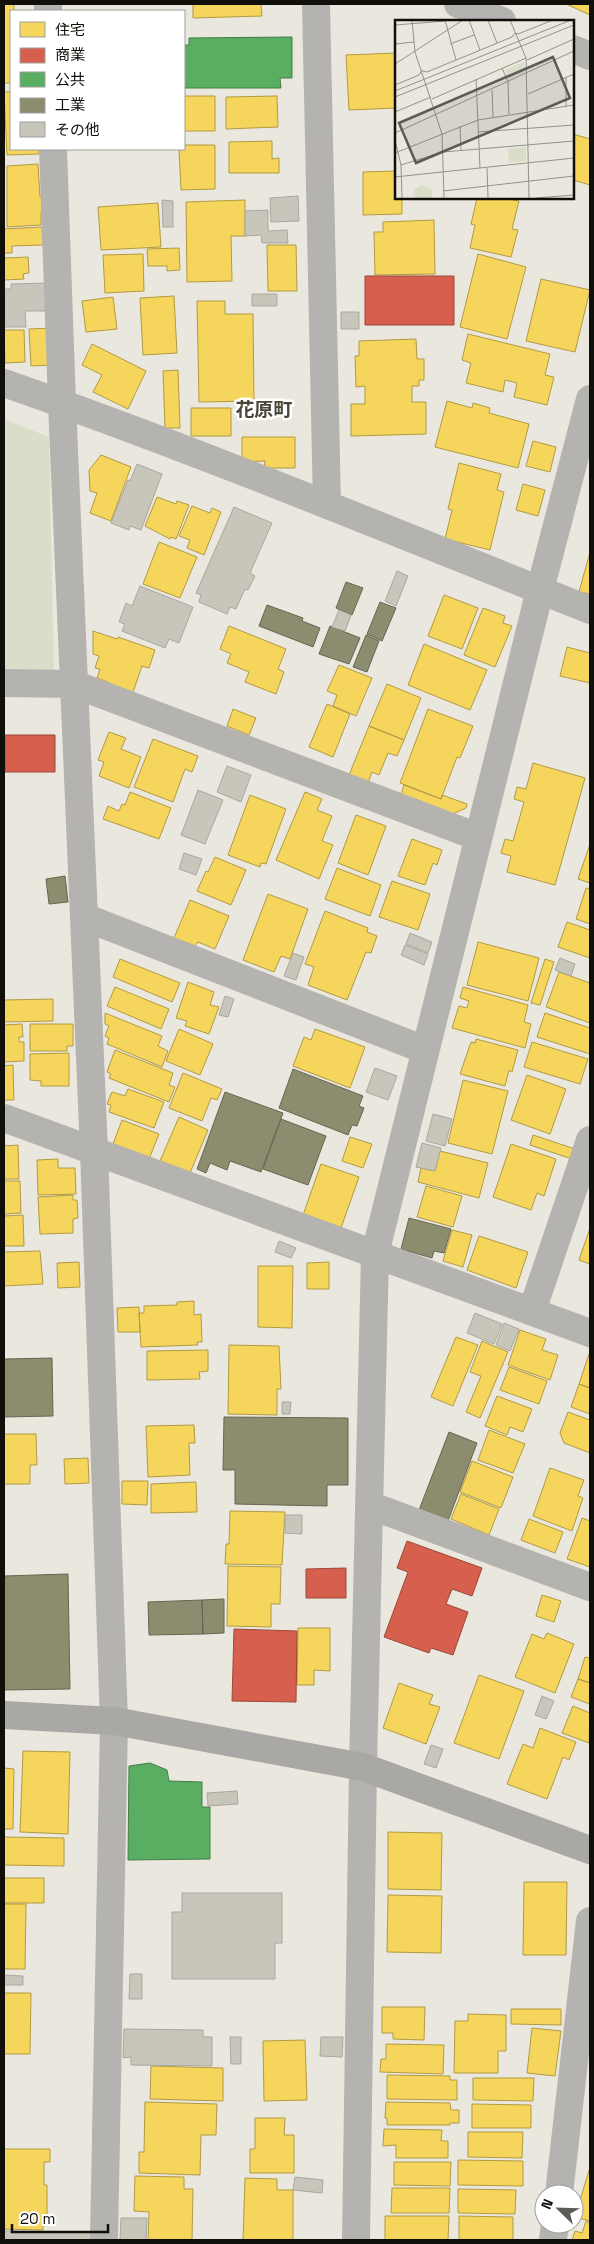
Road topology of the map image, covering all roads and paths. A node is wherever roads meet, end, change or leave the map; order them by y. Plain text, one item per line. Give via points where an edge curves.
1 (316, 4) edge
2 (458, 4) edge
3 (499, 20) edge
4 (574, 49) edge
5 (590, 56) edge
6 (53, 150) edge
7 (4, 383) edge
8 (590, 399) edge
9 (62, 403) junction
10 (327, 505) junction
11 (540, 590) junction
12 (590, 610) edge
13 (4, 683) edge
14 (74, 684) junction
15 (478, 838) junction
16 (84, 918) junction
17 (425, 1050) junction
18 (4, 1118) edge
19 (590, 1140) edge
20 (94, 1151) junction
21 (375, 1254) junction
22 (532, 1311) junction
23 (590, 1333) edge
24 (369, 1505) junction
25 (590, 1587) edge
26 (4, 1715) edge
27 (114, 1721) junction
28 (363, 1766) junction
29 (590, 1850) edge
30 (590, 1921) edge
31 (560, 2184) edge
32 (104, 2240) edge
33 (356, 2240) edge

1 - 10 street
2 - 3 street
4 - 5 street
6 - 9 street
7 - 9 street
8 - 11 street
9 - 10 street
9 - 14 street
10 - 11 street
11 - 12 street
11 - 15 street
13 - 14 street
14 - 15 street
14 - 16 street
15 - 17 street
16 - 17 street
16 - 20 street
17 - 21 street
18 - 20 street
19 - 22 street
20 - 21 street
20 - 27 street
21 - 22 street
21 - 24 street
22 - 23 street
24 - 25 street
24 - 28 street
26 - 27 street
27 - 28 street
27 - 32 street
28 - 29 street
28 - 33 street
30 - 31 street

